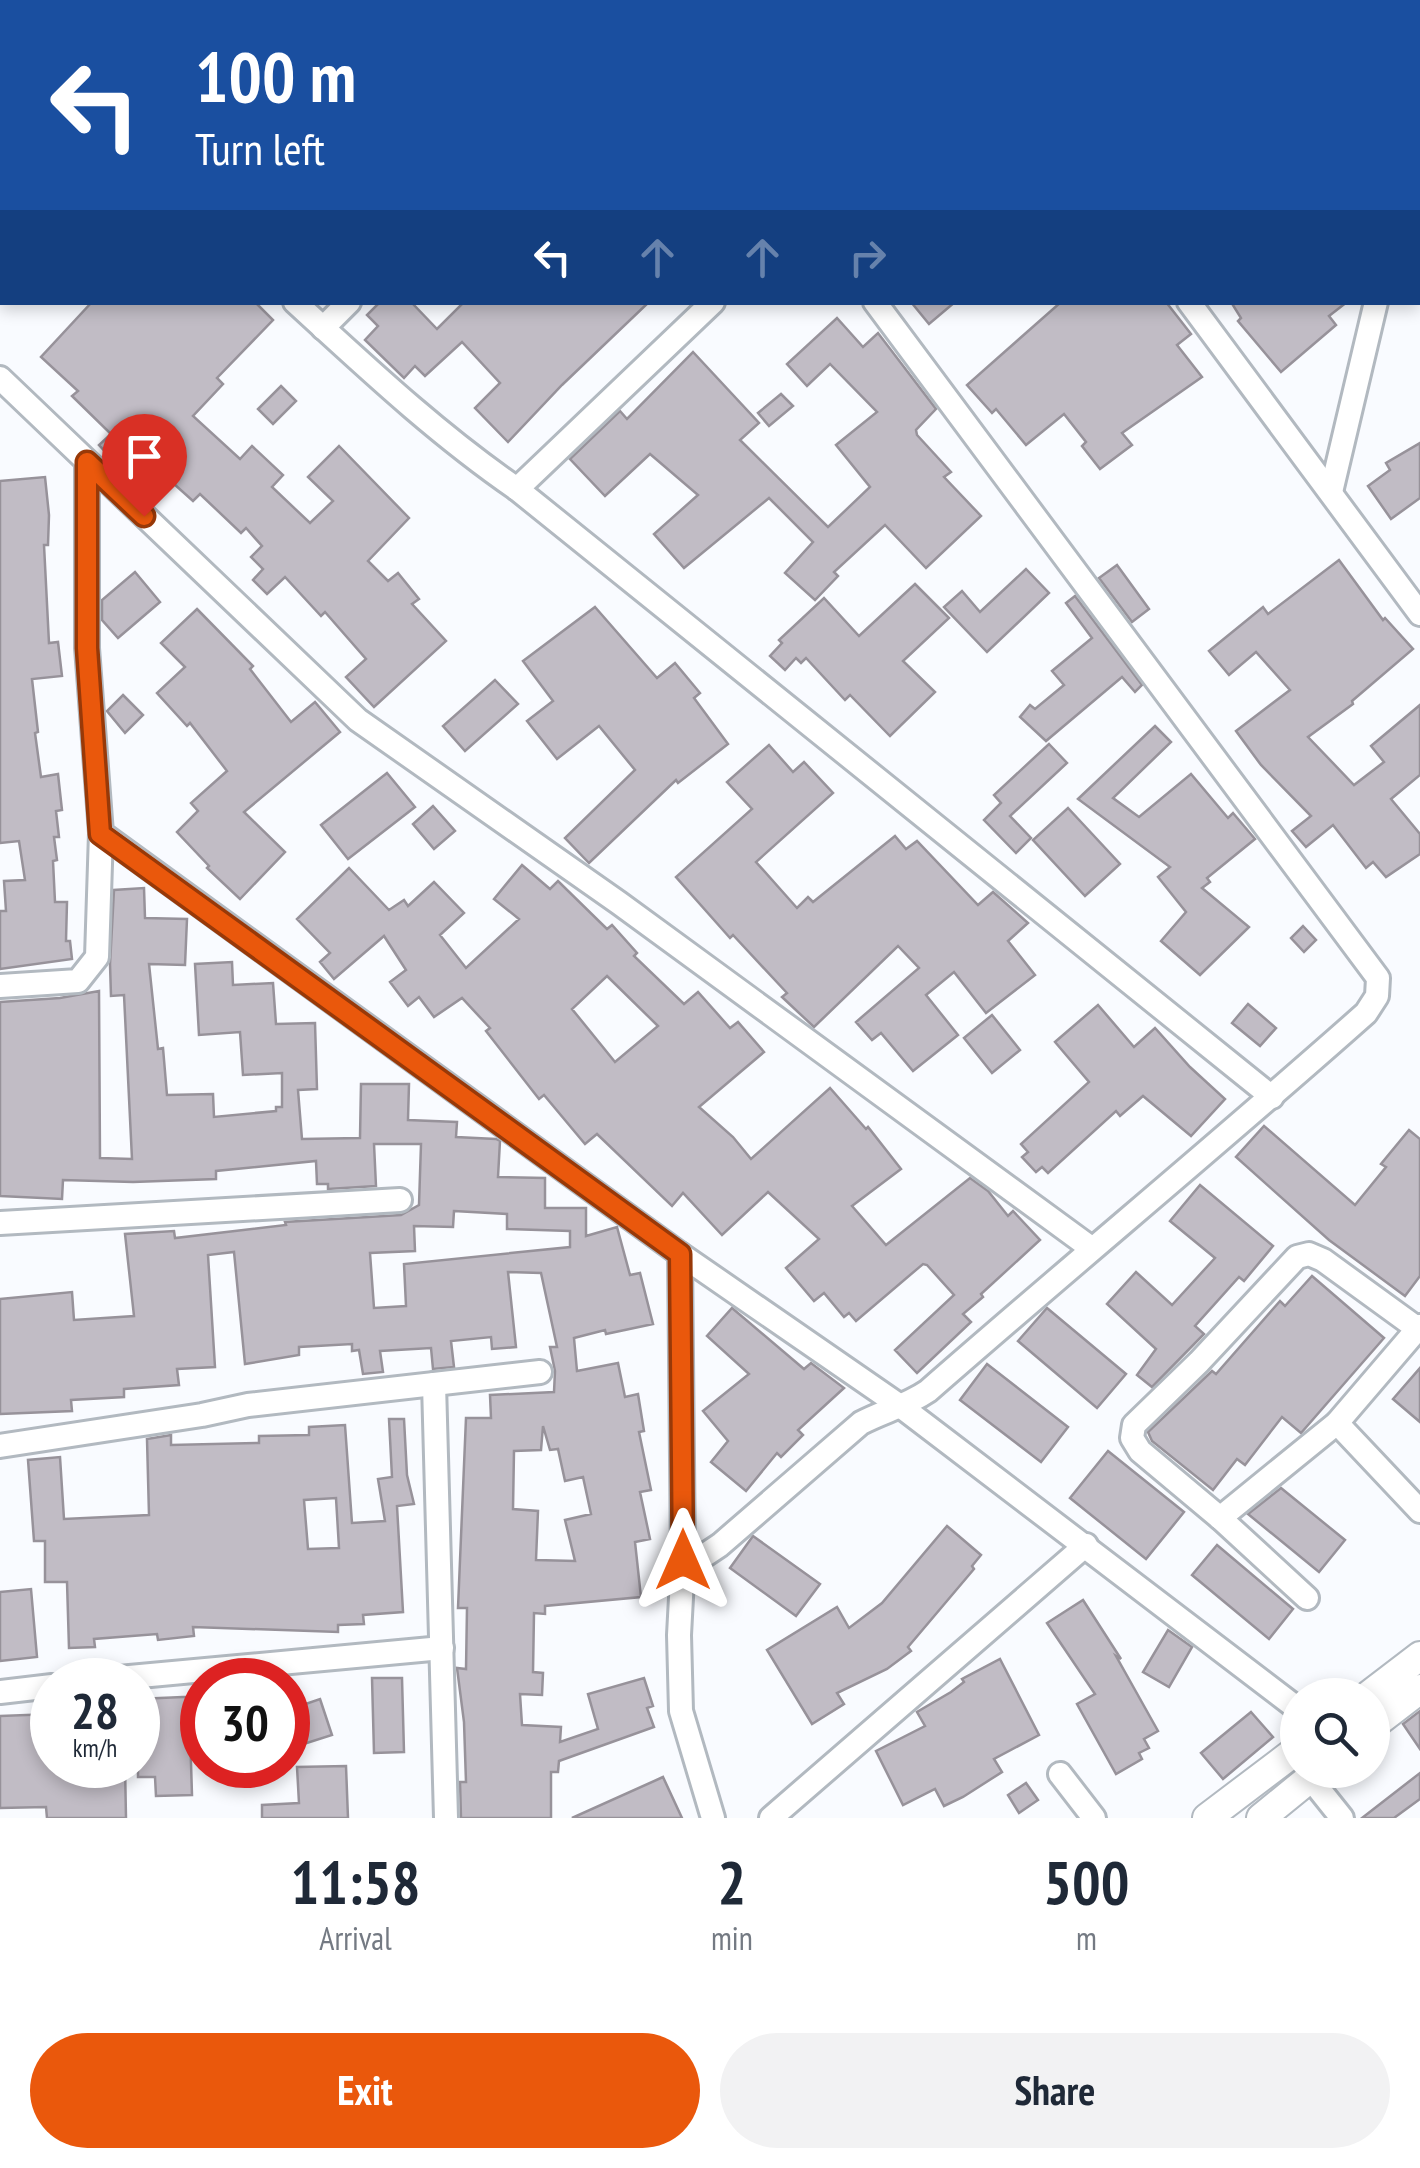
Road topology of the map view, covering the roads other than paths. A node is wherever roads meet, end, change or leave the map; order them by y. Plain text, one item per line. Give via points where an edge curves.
1 (298, 305) edge
2 (346, 305) edge
3 (710, 305) edge
4 (877, 305) edge
5 (1191, 305) edge
6 (1375, 305) edge
7 (323, 328) junction
8 (0, 378) edge
9 (87, 462) junction
10 (518, 490) junction
11 (1331, 492) junction
12 (1420, 614) edge
13 (100, 834) junction
14 (0, 986) edge
15 (1272, 1097) junction
16 (400, 1200) dead end
17 (0, 1224) edge
18 (1091, 1248) junction
19 (680, 1254) junction
20 (1419, 1328) edge
21 (540, 1372) dead end
22 (434, 1384) junction
23 (903, 1408) junction
24 (1336, 1423) junction
25 (0, 1446) edge
26 (1420, 1511) edge
27 (1220, 1518) junction
28 (1086, 1546) junction
29 (683, 1560) junction
30 (1307, 1598) dead end
31 (442, 1648) junction
32 (1420, 1656) edge
33 (160, 1674) edge
34 (1390, 1678) edge
35 (30, 1689) edge
36 (1420, 1689) edge
37 (0, 1692) edge
38 (1280, 1696) edge
39 (1390, 1712) edge
40 (1280, 1763) edge
41 (1060, 1774) dead end
42 (1298, 1788) edge
43 (1324, 1788) edge
44 (446, 1818) edge
45 (713, 1818) edge
46 (770, 1818) edge
47 (1094, 1818) edge
48 (1207, 1818) edge
49 (1261, 1818) edge
50 (1342, 1818) edge

1 - 7 street
2 - 7 street
3 - 10 street
4 - 15 street via 1378,978 1366,1013
5 - 11 street
6 - 11 street
7 - 10 street via 422,418
8 - 9 street
9 - 13 street via 87,648
9 - 18 street via 358,720
10 - 15 street
11 - 12 street
13 - 14 street via 97,957 91,967 78,981
13 - 19 street
15 - 18 street
16 - 17 street
18 - 23 street
19 - 23 street
19 - 29 street
20 - 24 street
20 - 27 street via 1324,1260 1297,1257 1134,1425 1140,1451
21 - 22 street
22 - 25 street via 248,1404
22 - 31 street
23 - 28 street
23 - 29 street via 861,1423 720,1545
24 - 26 street
24 - 27 street
27 - 30 street
28 - 38 street
28 - 46 street
29 - 45 street via 680,1711
31 - 33 street
31 - 44 street
32 - 34 main road
35 - 37 street
36 - 39 main road
40 - 48 main road
41 - 47 street
42 - 49 main road
43 - 50 street

